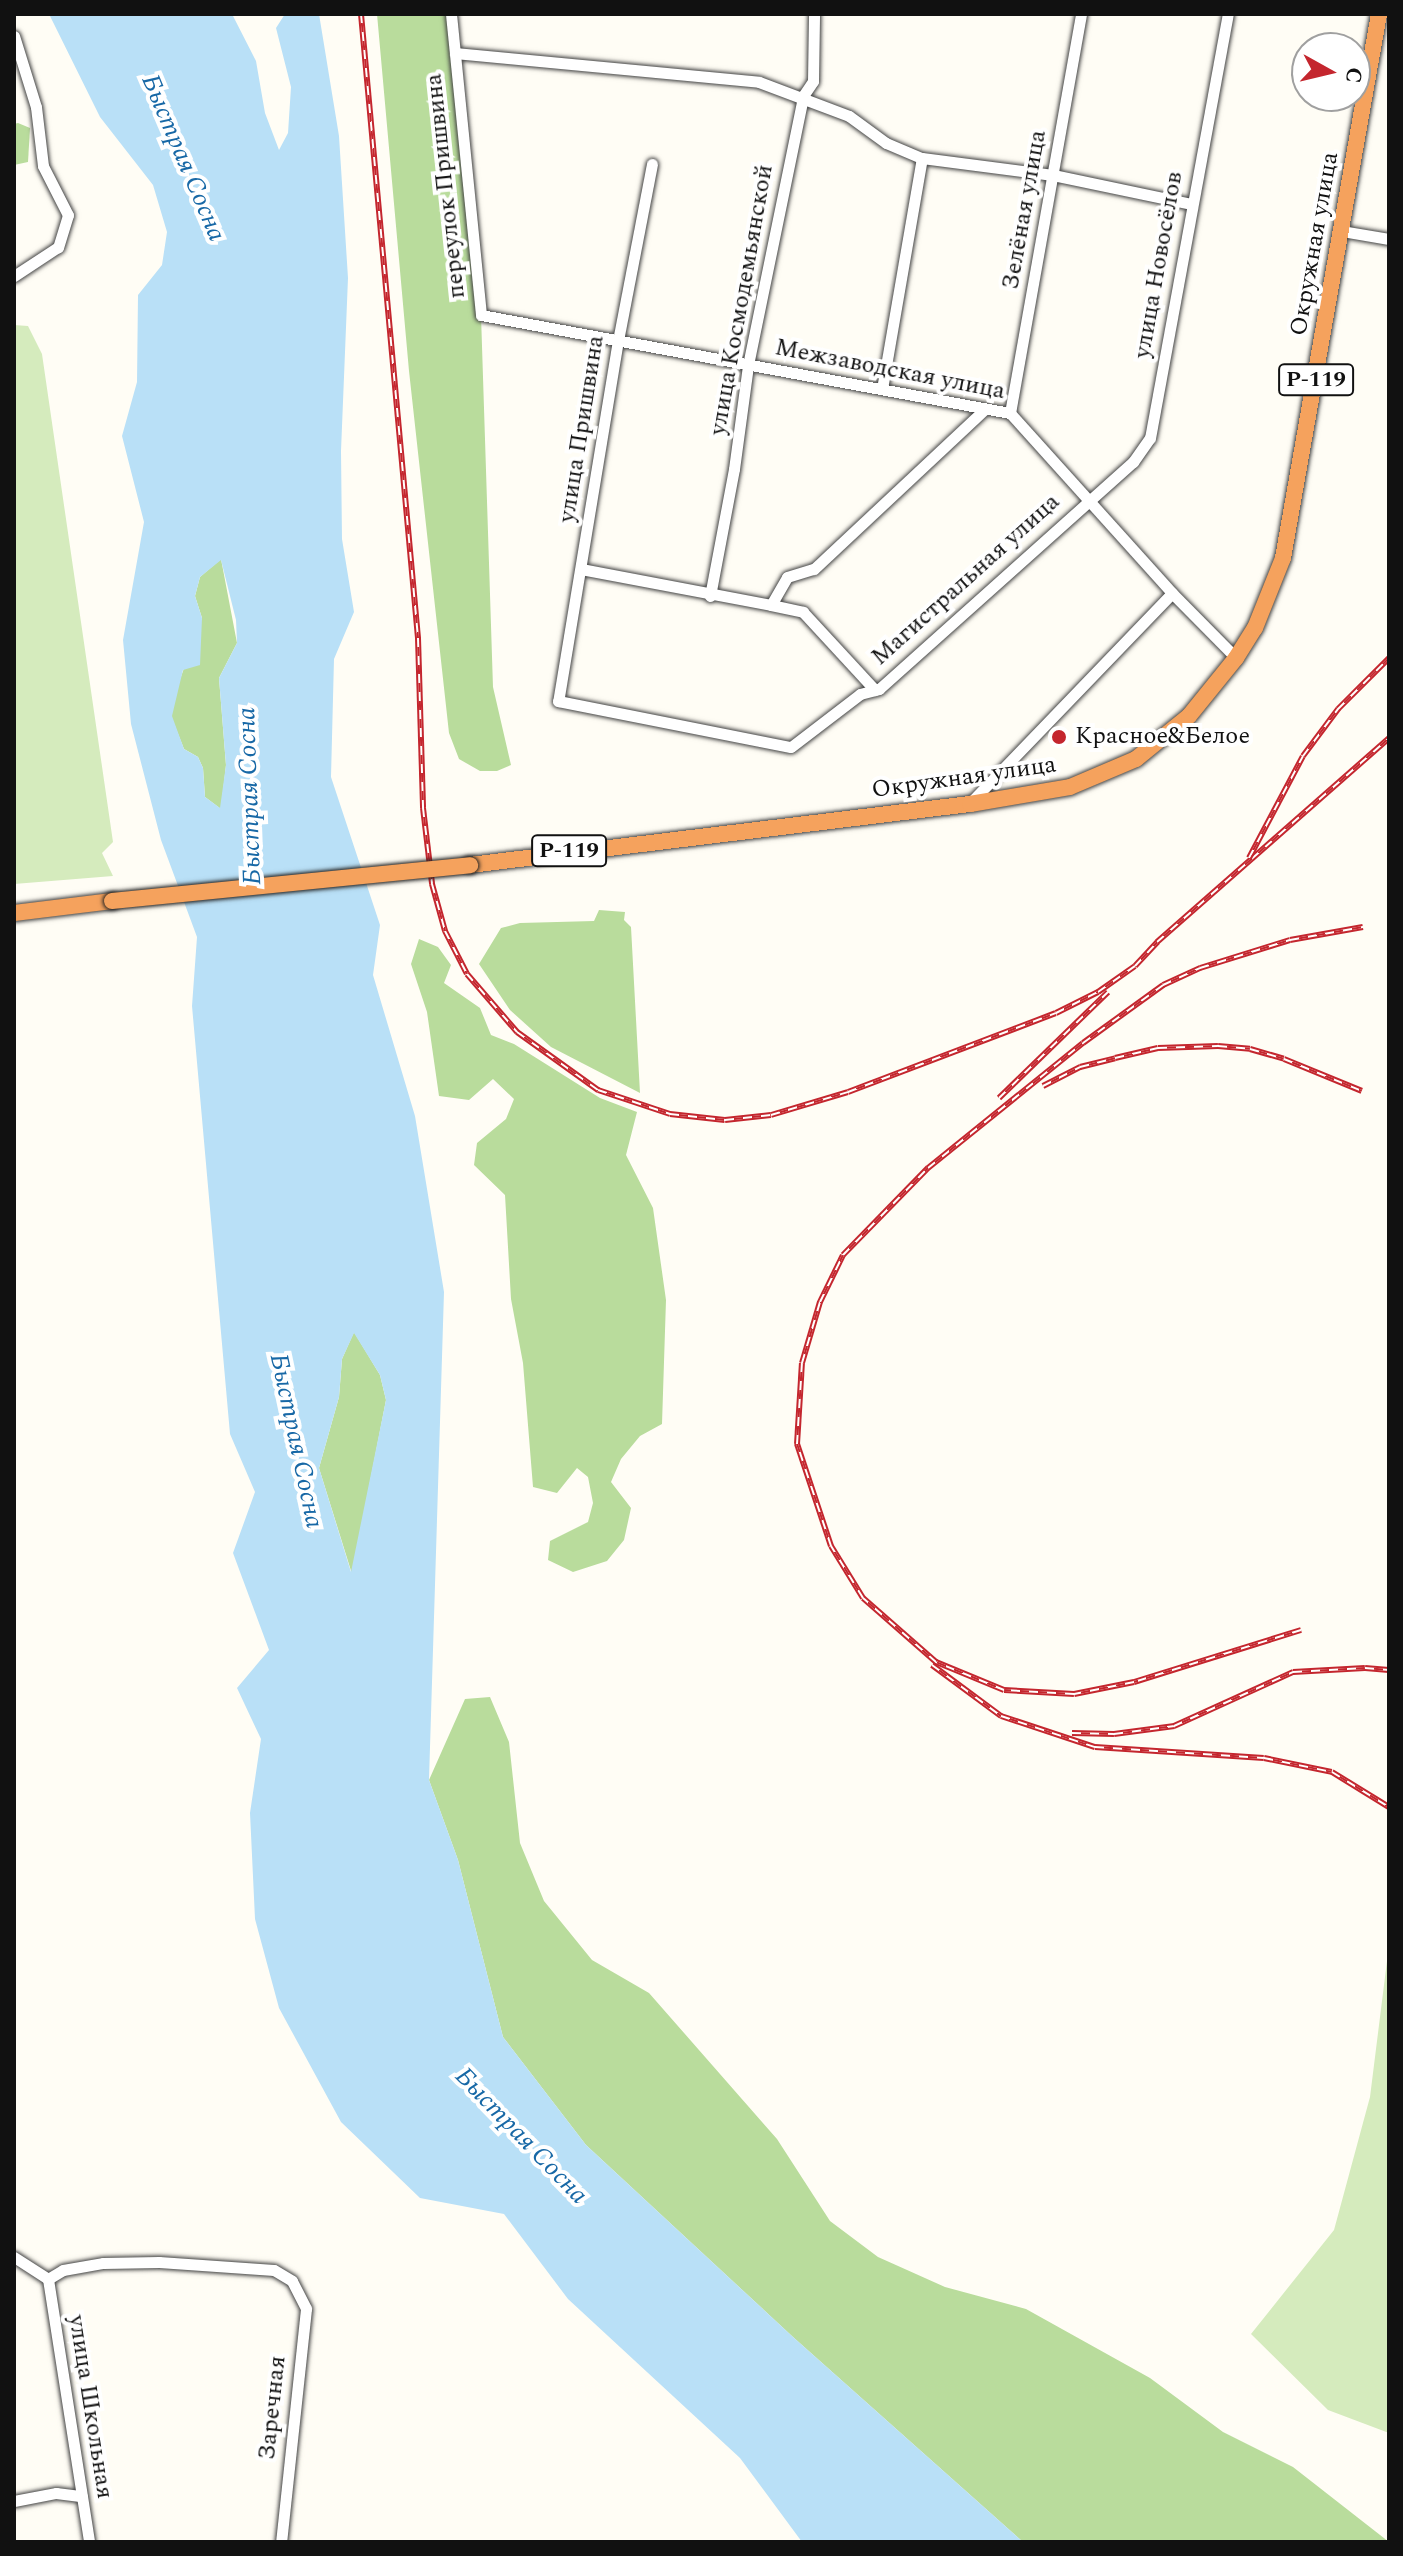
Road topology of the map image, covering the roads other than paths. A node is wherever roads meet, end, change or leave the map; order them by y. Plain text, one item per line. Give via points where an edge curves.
1 (451, 14) edge
2 (814, 14) edge
3 (1081, 14) edge
4 (1228, 14) edge
5 (1379, 14) edge
6 (14, 36) edge
7 (455, 53) junction
8 (803, 96) junction
9 (922, 158) junction
10 (652, 164) dead end
11 (1053, 175) junction
12 (1192, 204) junction
13 (1342, 231) junction
14 (1389, 239) edge
15 (14, 276) edge
16 (481, 315) joint
17 (618, 340) junction
18 (748, 365) junction
19 (882, 389) junction
20 (984, 410) junction
21 (1010, 413) junction
22 (1088, 498) junction
23 (581, 569) junction
24 (1172, 593) junction
25 (710, 596) junction
26 (771, 605) junction
27 (1236, 658) junction
28 (875, 690) junction
29 (558, 701) joint
30 (970, 804) junction
31 (14, 913) edge
32 (14, 2257) edge
33 (48, 2279) junction
34 (82, 2496) junction
35 (14, 2501) edge
36 (89, 2542) edge
37 (281, 2542) edge

1 - 7 street, переулок Пришвина
2 - 8 street, улица Космодемьянской via 813,81
3 - 11 street, Зелёная улица
4 - 12 street, улица Новосёлов
5 - 13 highway, Окружная улица / Р-119
6 - 15 street via 36,107 43,166 68,215 58,247
7 - 8 street via 759,82
7 - 16 street, переулок Пришвина
8 - 9 street
8 - 18 street, улица Космодемьянской
9 - 11 street
9 - 19 street
10 - 17 street, улица Пришвина
11 - 12 street
11 - 21 street, Зелёная улица
12 - 22 street, улица Новосёлов via 1150,438 1133,462
13 - 14 street
13 - 27 highway, Окружная улица / Р-119 via 1283,558 1255,628
16 - 17 street, Межзаводская улица
17 - 18 street, Межзаводская улица
17 - 23 street, улица Пришвина
18 - 19 street, Межзаводская улица
18 - 25 street, улица Космодемьянской
19 - 20 street, Межзаводская улица
20 - 21 street, Межзаводская улица
20 - 26 street via 814,569 787,577
21 - 22 street, Межзаводская улица
22 - 24 street, Межзаводская улица
22 - 28 street, Магистральная улица
23 - 25 street
23 - 29 street, улица Пришвина
24 - 27 street, Межзаводская улица
24 - 30 street
25 - 26 street
26 - 28 street via 803,612
27 - 30 highway, Окружная улица / Р-119 via 1189,716 1136,759 1070,787
28 - 29 street, Магистральная улица via 860,694 791,747
30 - 31 highway, Окружная улица / Р-119, bridge
32 - 33 street
33 - 34 street, улица Школьная
33 - 37 street, Заречная via 63,2270 103,2263 159,2262 274,2270 292,2281 306,2309
34 - 35 street via 56,2493
34 - 36 street, улица Школьная

